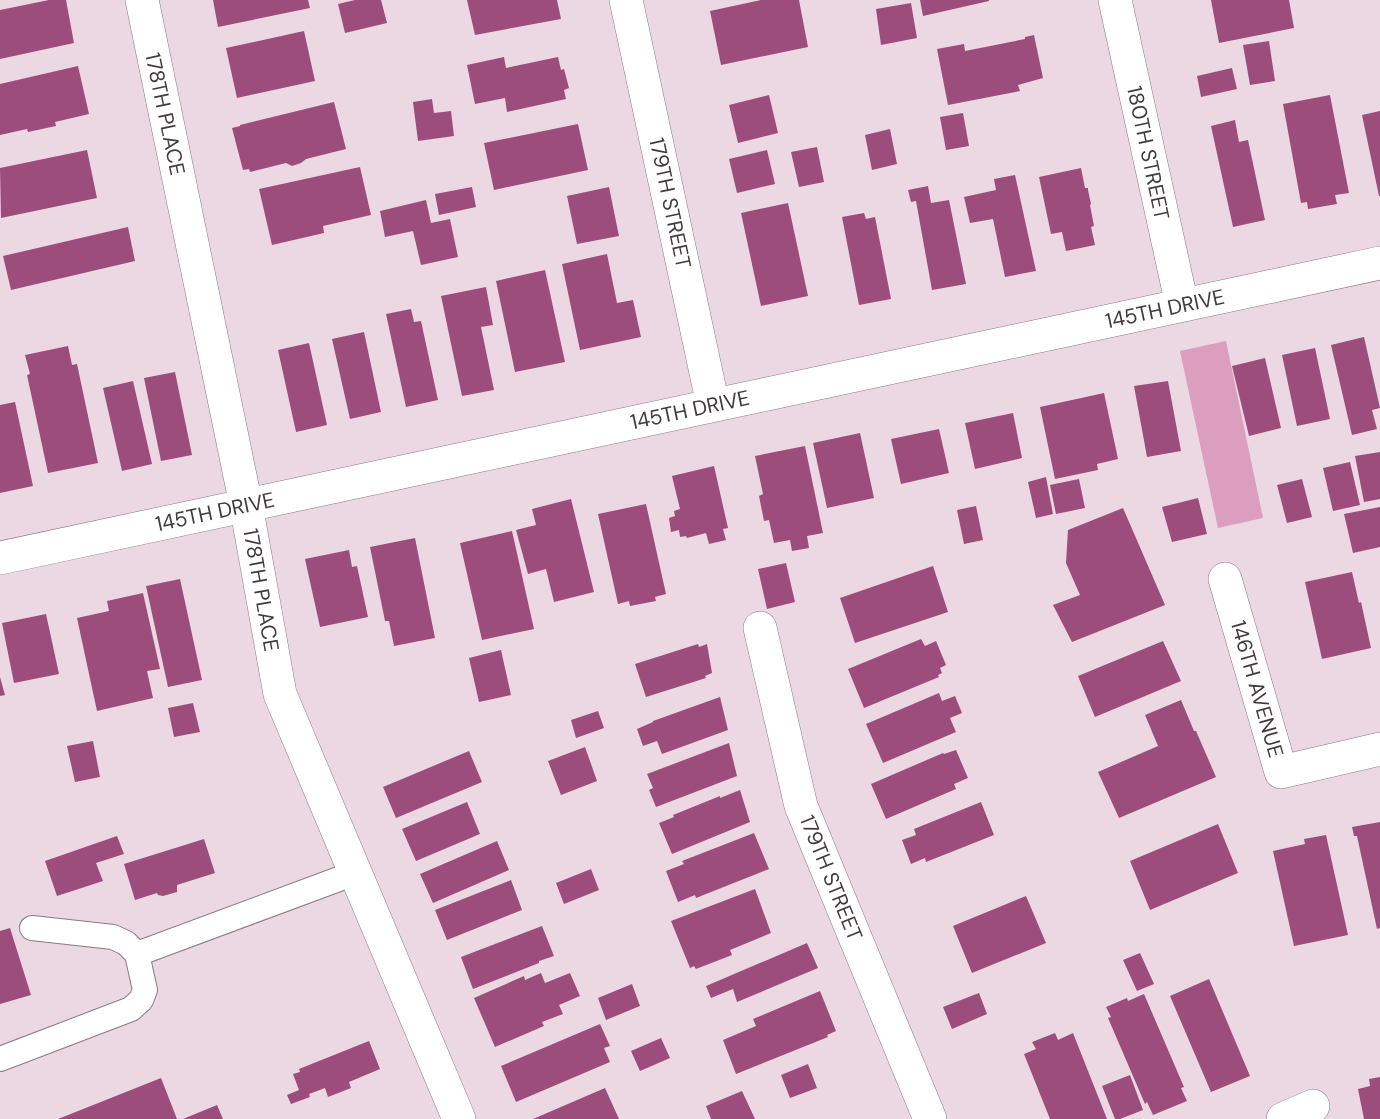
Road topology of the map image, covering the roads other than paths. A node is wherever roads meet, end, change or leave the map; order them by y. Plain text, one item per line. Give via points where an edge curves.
1 (142, 0) edge
2 (626, 0) edge
3 (1115, 0) edge
4 (1380, 263) edge
5 (1182, 305) junction
6 (713, 405) junction
7 (246, 505) junction
8 (0, 558) edge
9 (1225, 579) dead end
10 (760, 628) dead end
11 (1380, 749) edge
12 (355, 873) junction
13 (32, 927) dead end
14 (137, 954) junction
15 (0, 1059) edge
16 (1313, 1106) dead end
17 (459, 1119) edge
18 (930, 1119) edge
19 (1283, 1119) edge

1 - 7 street, 178TH PLACE
2 - 6 street, 179TH STREET
3 - 5 street, 180TH STREET
4 - 5 street, 145TH DRIVE
5 - 6 street, 145TH DRIVE
6 - 7 street, 145TH DRIVE
7 - 8 street, 145TH DRIVE
7 - 12 street, 178TH PLACE via 280,694
9 - 11 street, 146TH AVENUE via 1281,772
10 - 18 street, 179TH STREET via 801,806
12 - 14 lane
12 - 17 street, 178TH PLACE
13 - 14 lane via 113,937
14 - 15 lane via 145,990 131,1009
16 - 19 street

